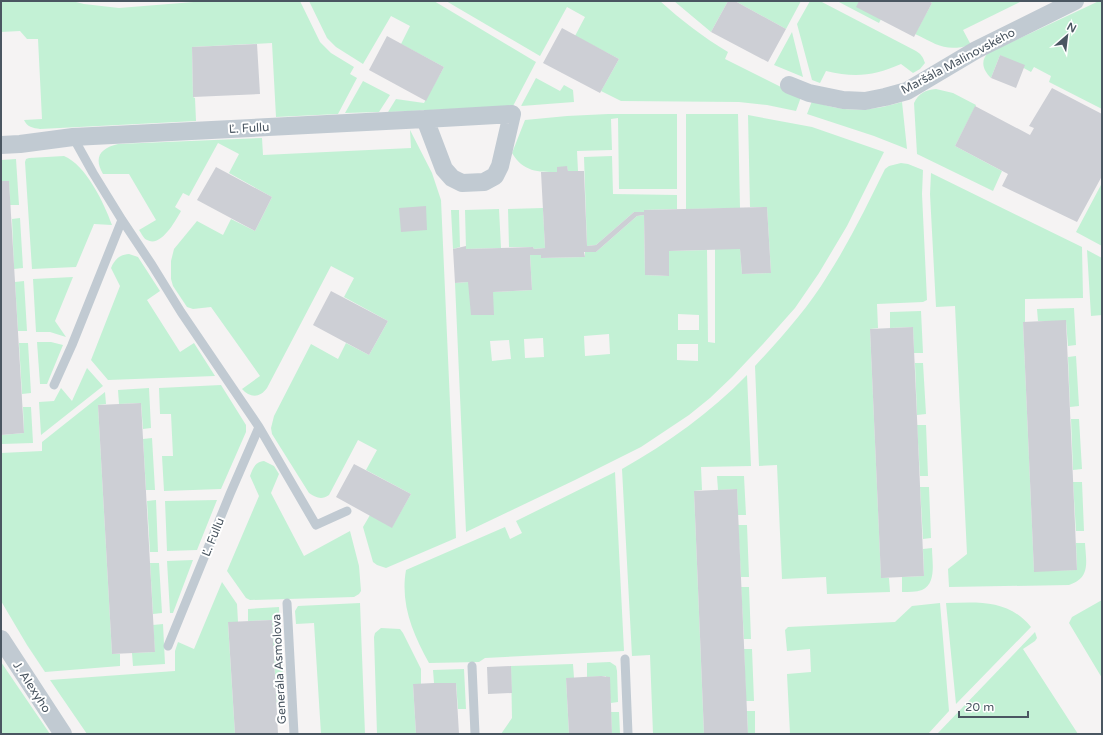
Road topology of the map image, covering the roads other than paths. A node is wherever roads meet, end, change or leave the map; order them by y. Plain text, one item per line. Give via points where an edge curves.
1 (1076, 1) edge
2 (789, 84) dead end
3 (425, 119) junction
4 (73, 137) junction
5 (1, 145) edge
6 (122, 220) junction
7 (54, 385) dead end
8 (259, 427) junction
9 (347, 510) dead end
10 (287, 603) dead end
11 (1, 639) edge
12 (168, 646) dead end
13 (625, 659) dead end
14 (472, 666) dead end
15 (63, 734) edge
16 (294, 734) edge
17 (475, 734) edge
18 (628, 734) edge

1 - 2 street, Maršála Malinovského via 976,50 907,91 865,101 843,100 809,93
3 - 3 street, Ľ. Fullu via 444,169 452,178 462,183 484,182 495,176 500,166 512,114
3 - 4 street, Ľ. Fullu
4 - 5 street, Ľ. Fullu
4 - 6 lane
6 - 7 lane
6 - 8 lane
8 - 9 lane via 316,525
8 - 12 lane, Ľ. Fullu
10 - 16 lane, Generála Asmolova
11 - 15 street, J. Alexyho
13 - 18 lane
14 - 17 lane

